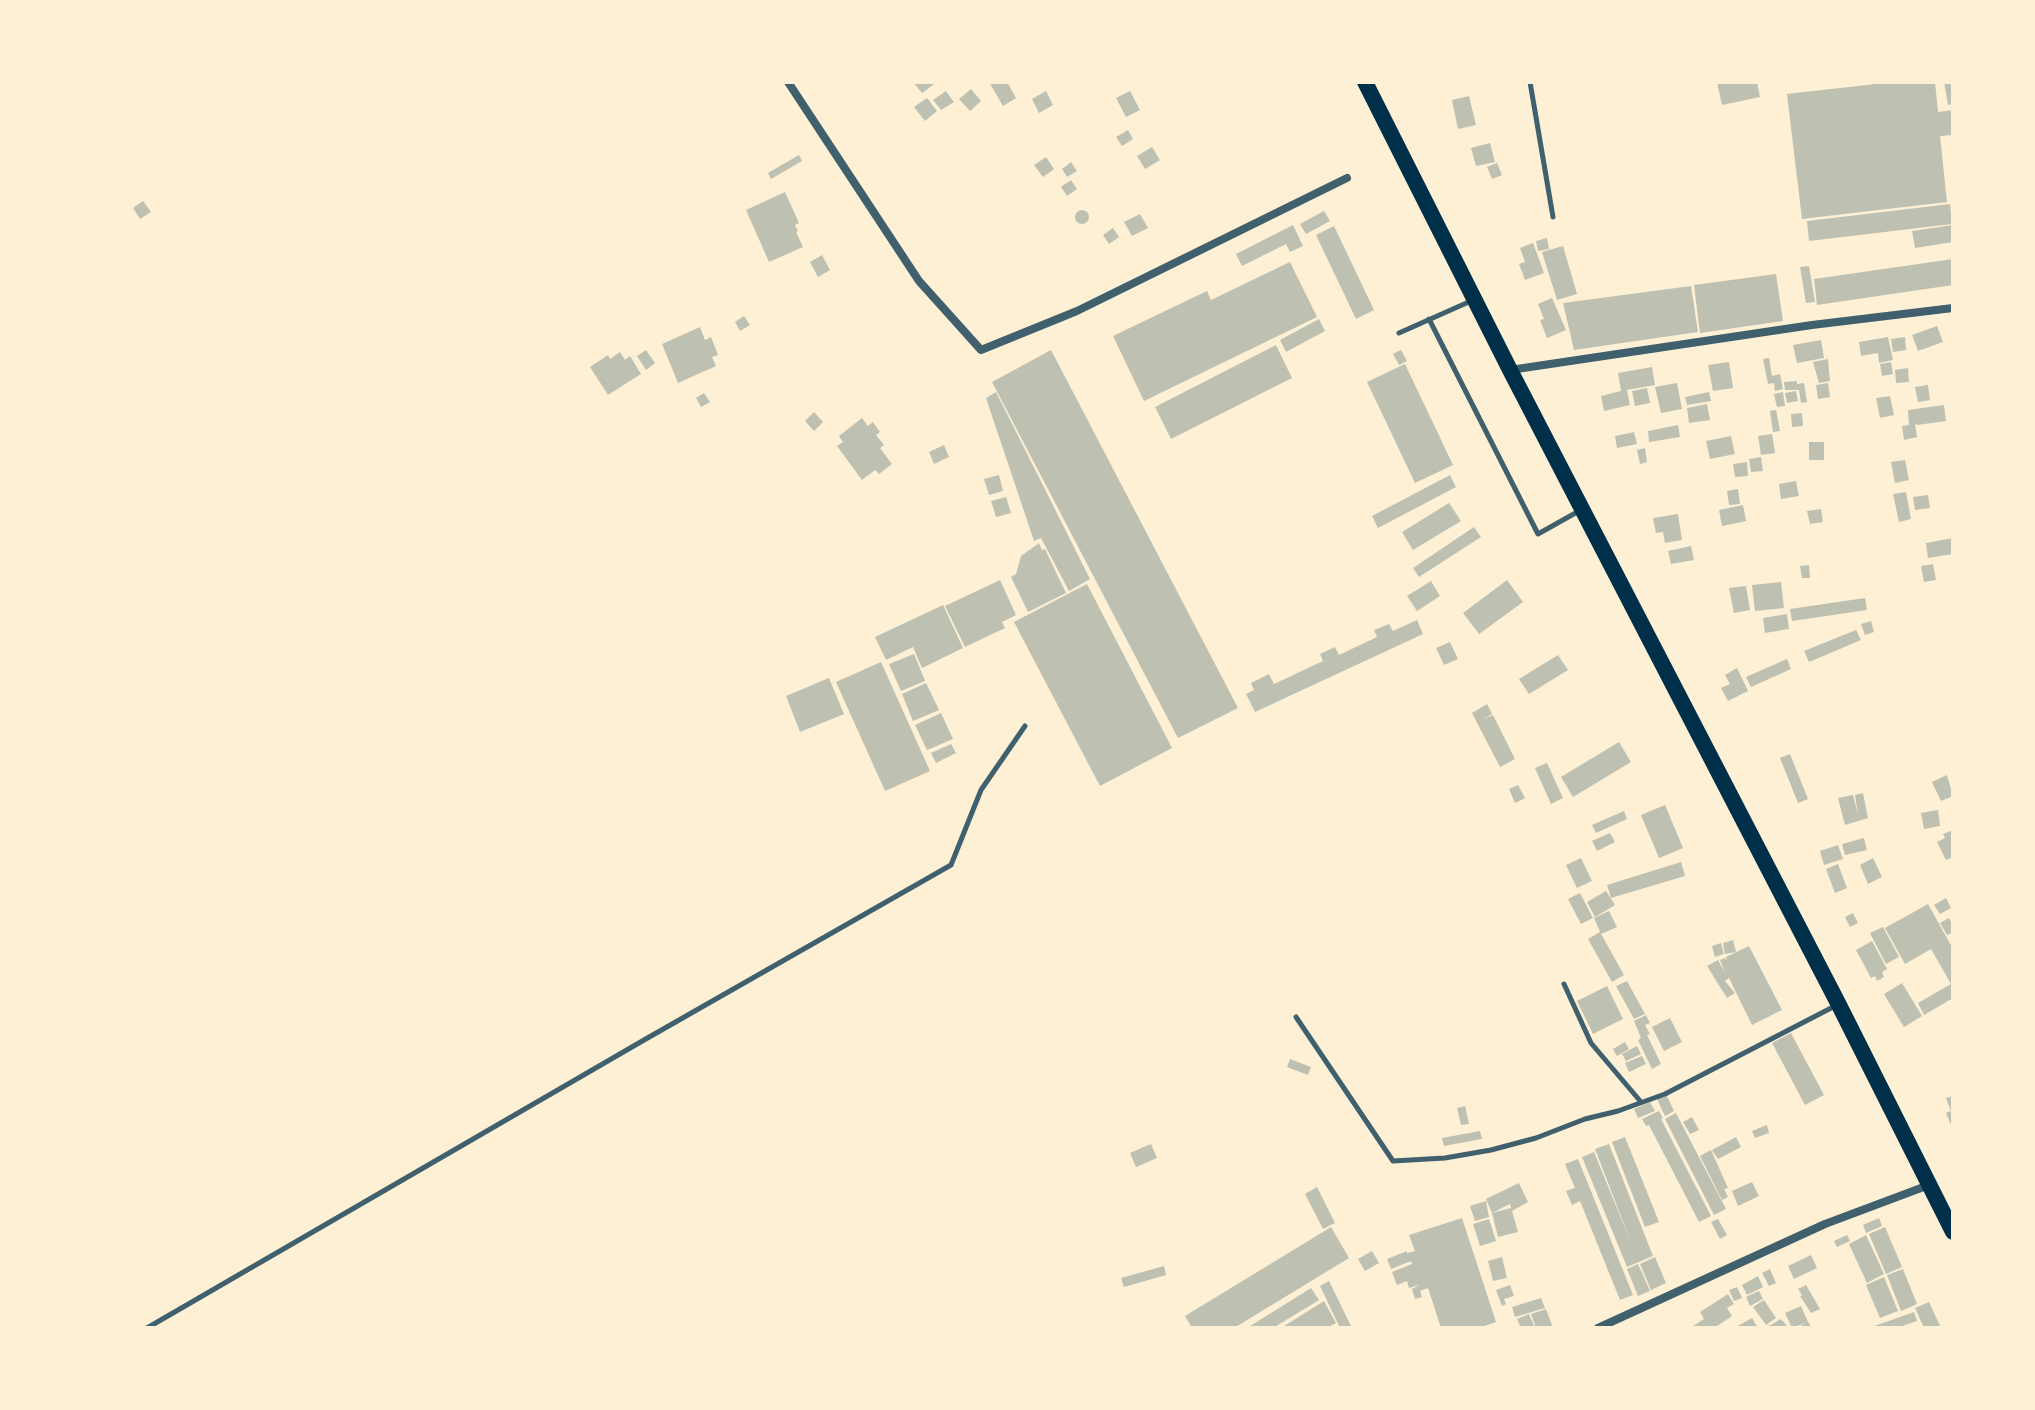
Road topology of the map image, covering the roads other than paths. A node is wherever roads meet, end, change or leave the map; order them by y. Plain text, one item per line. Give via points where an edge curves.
1 (788, 82) edge
2 (1365, 82) edge
3 (1530, 82) edge
4 (1347, 178) dead end
5 (1553, 217) dead end
6 (1474, 300) junction
7 (1953, 308) edge
8 (1429, 319) junction
9 (1399, 333) dead end
10 (1510, 370) junction
11 (1583, 509) junction
12 (1025, 726) dead end
13 (1564, 984) dead end
14 (1839, 1005) junction
15 (1296, 1017) dead end
16 (1642, 1102) junction
17 (1929, 1185) junction
18 (1953, 1232) edge
19 (147, 1328) edge
20 (1598, 1328) edge

1 - 4 street via 919,281 981,350 1077,311
2 - 6 main road
3 - 5 lane
6 - 8 lane
6 - 10 main road
7 - 10 street
8 - 9 lane
8 - 11 lane via 1538,534
10 - 11 main road
11 - 14 main road
12 - 19 lane via 981,790 951,865
13 - 16 lane via 1591,1043
14 - 16 lane
14 - 17 main road
15 - 16 lane via 1393,1161 1491,1150
17 - 18 main road
17 - 20 street via 1825,1224

